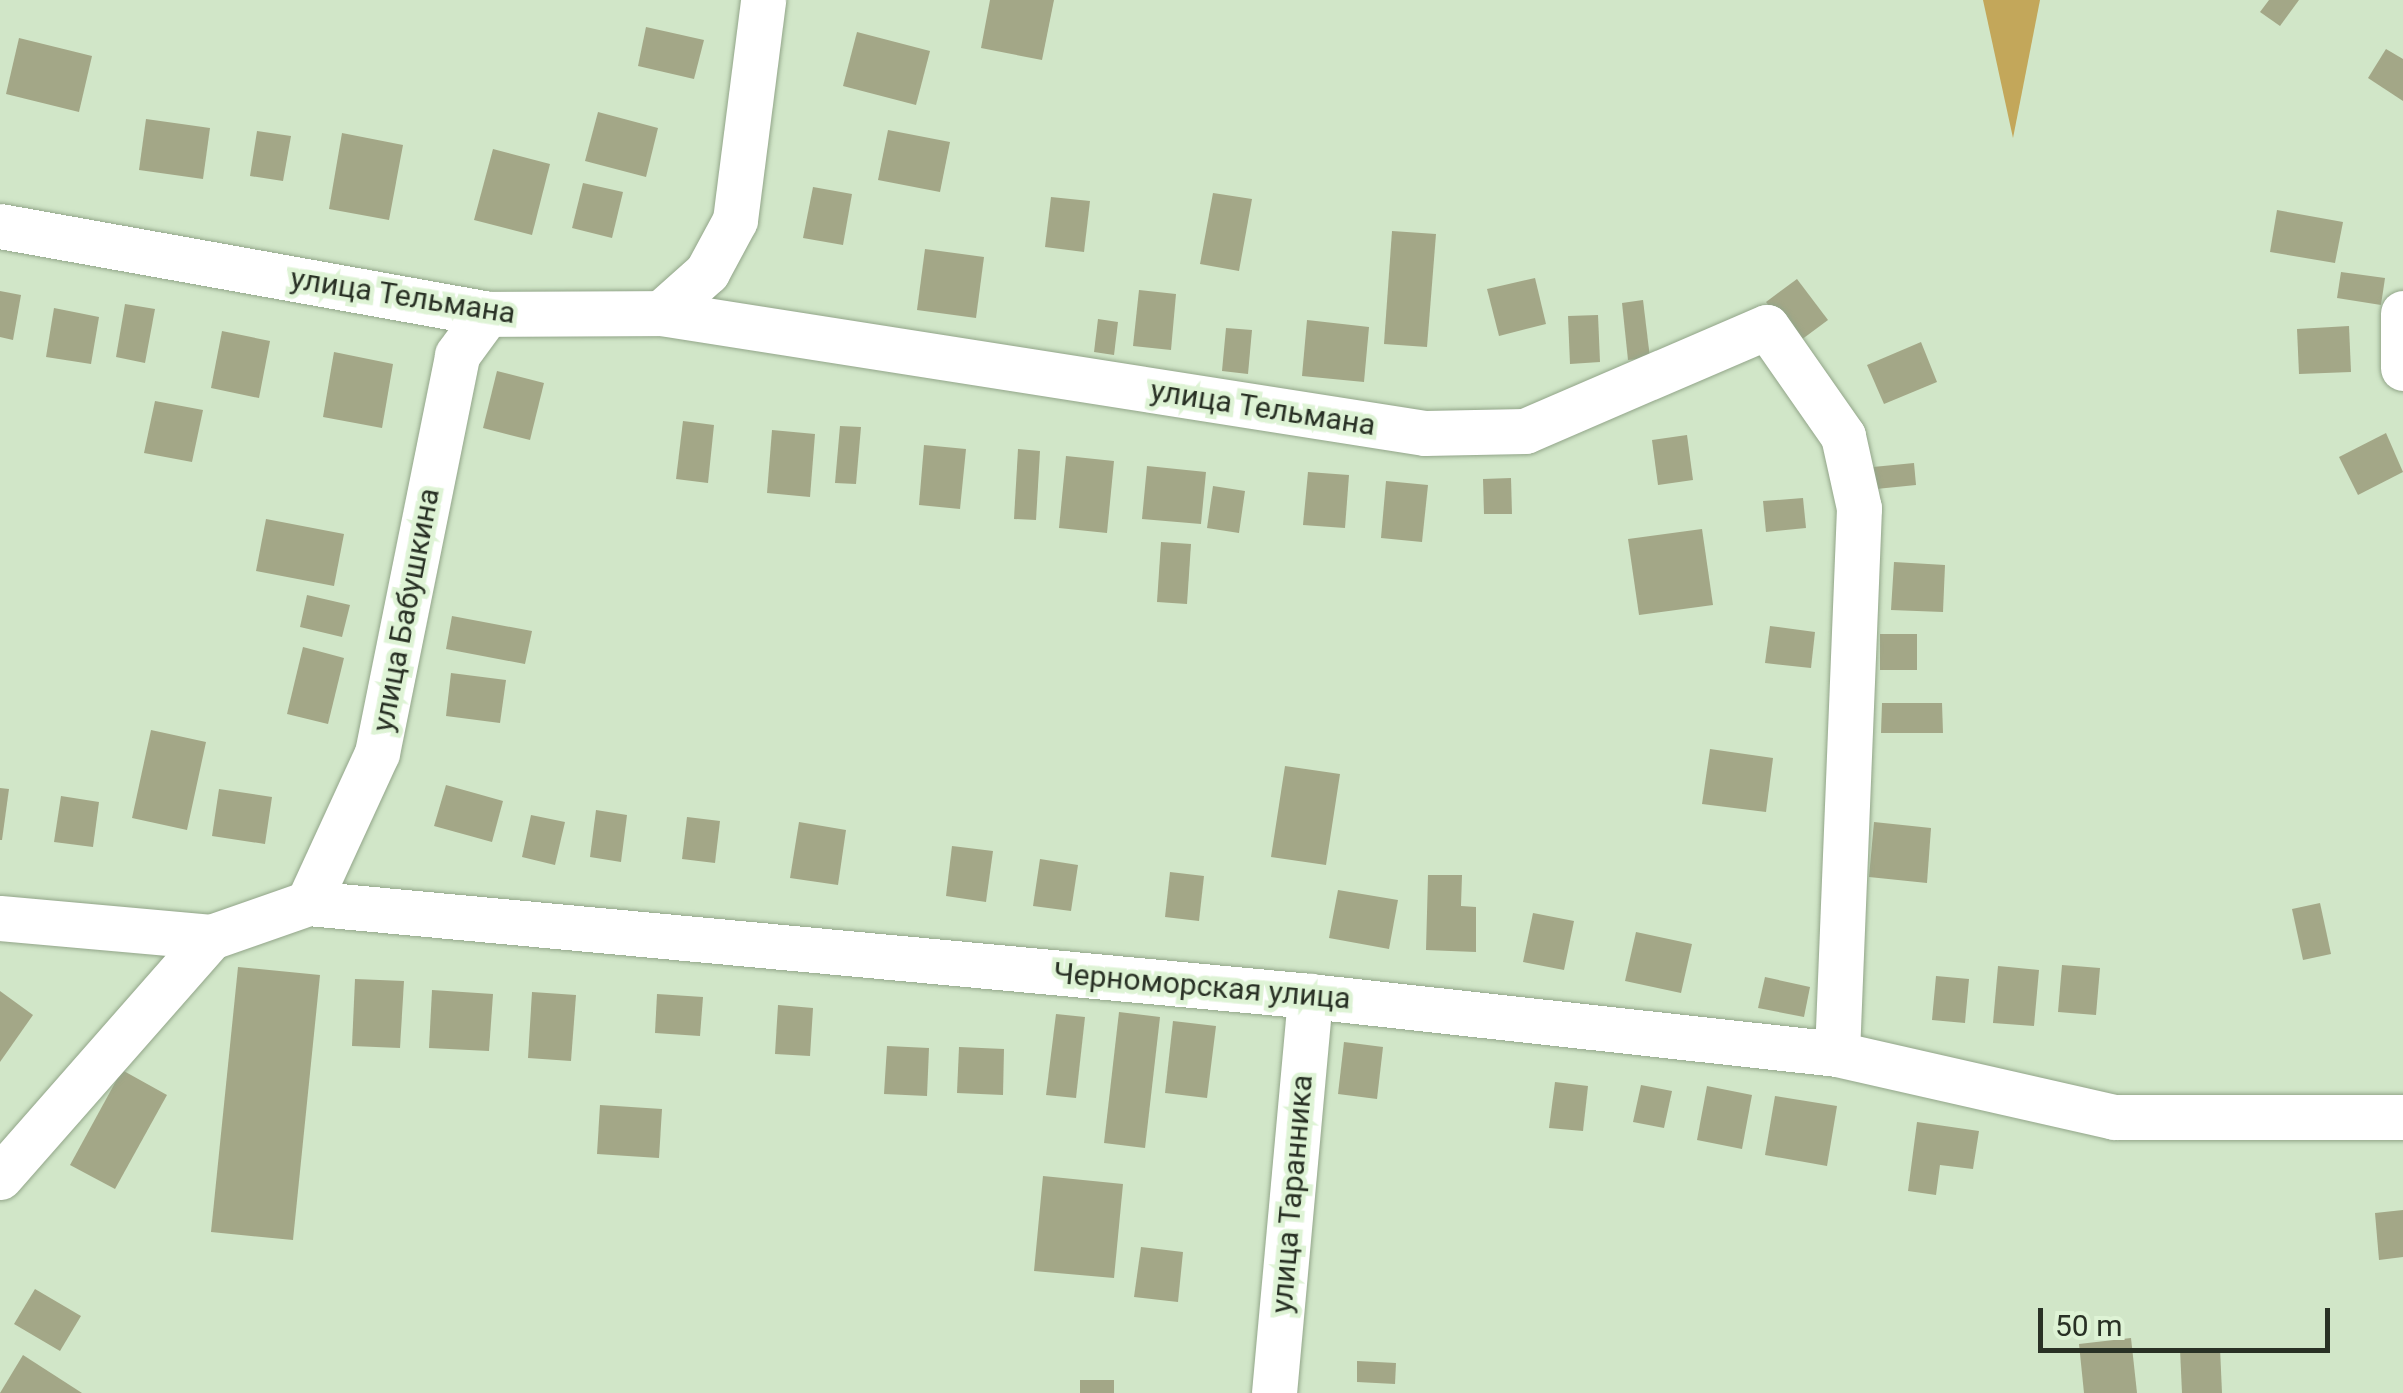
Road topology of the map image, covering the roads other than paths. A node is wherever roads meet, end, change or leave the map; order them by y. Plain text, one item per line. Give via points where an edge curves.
1 (763, 0) edge
2 (0, 226) edge
3 (2403, 312) edge
4 (661, 313) junction
5 (487, 314) junction
6 (2403, 368) edge
7 (308, 902) junction
8 (0, 918) edge
9 (211, 936) junction
10 (1310, 996) junction
11 (1837, 1054) junction
12 (2403, 1117) edge
13 (0, 1177) edge
14 (1274, 1393) edge

1 - 4 street via 735,220 698,282
2 - 5 street, улица Тельмана
3 - 6 street
4 - 5 street, улица Тельмана
4 - 11 street, улица Тельмана via 1425,433 1525,431 1766,327 1843,436 1858,508
5 - 7 street, улица Бабушкина via 457,356 377,753
7 - 9 street, Черноморская улица
7 - 10 street, Черноморская улица
8 - 9 street, Черноморская улица
9 - 13 street
10 - 11 street, Черноморская улица
10 - 14 street, улица Таранника
11 - 12 street, Черноморская улица via 2114,1118

